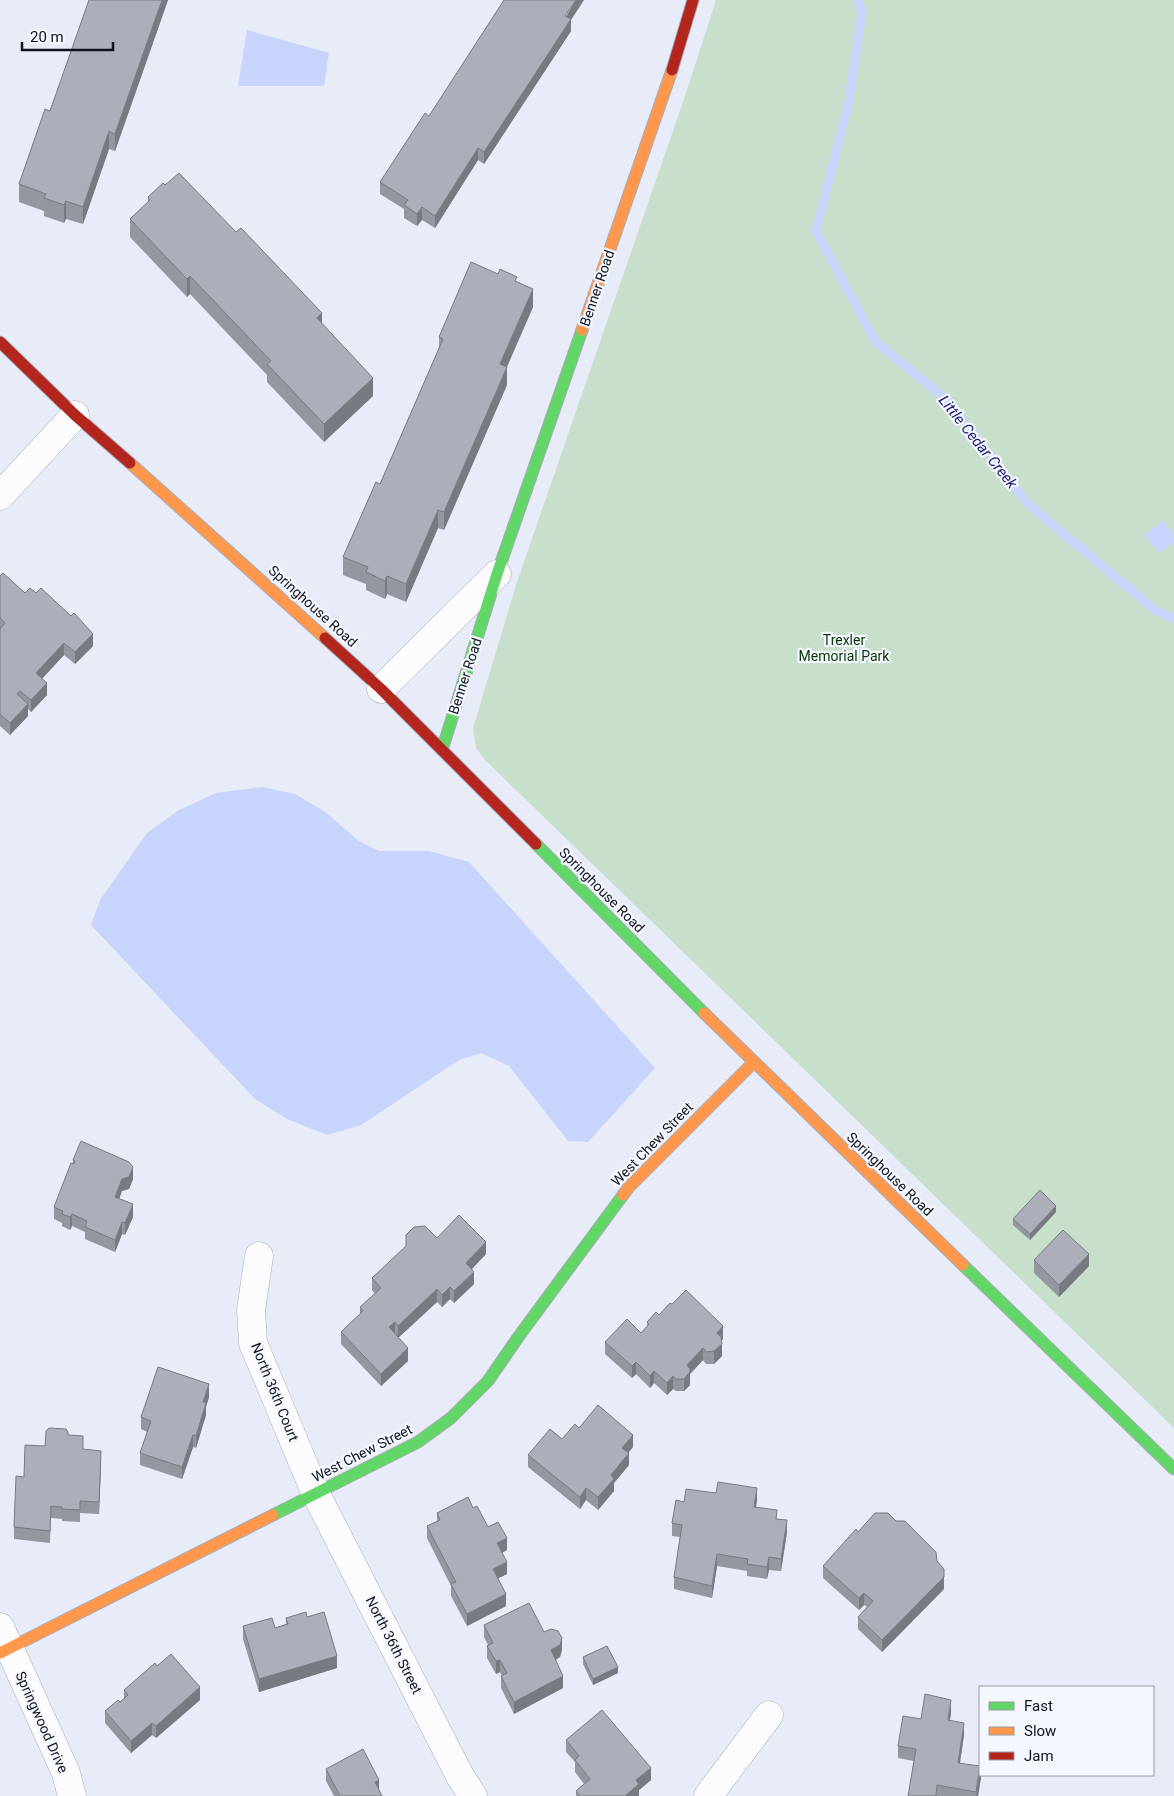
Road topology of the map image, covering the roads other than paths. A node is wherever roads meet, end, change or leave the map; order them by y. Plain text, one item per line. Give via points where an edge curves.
1 (693, 0) edge
2 (0, 342) edge
3 (75, 414) junction
4 (0, 496) edge
5 (497, 574) junction
6 (381, 689) junction
7 (442, 750) junction
8 (753, 1063) junction
9 (259, 1256) dead end
10 (1174, 1469) edge
11 (316, 1494) junction
12 (3, 1643) edge
13 (770, 1715) dead end
14 (72, 1796) edge
15 (473, 1796) edge
16 (708, 1796) edge

1 - 5 street, Benner Road via 667,86
2 - 3 street, Springhouse Road
3 - 4 street
3 - 6 street, Springhouse Road
5 - 6 street, Benner Road
5 - 7 street, Benner Road
6 - 7 street, Springhouse Road
7 - 8 street, Springhouse Road
8 - 10 street, Springhouse Road
8 - 11 street, West Chew Street via 629,1186 488,1381 451,1418 418,1442
9 - 11 street, North 36th Court via 251,1310 253,1343
11 - 12 street, West Chew Street
11 - 15 street, North 36th Street
12 - 14 street, Springwood Drive via 66,1773
13 - 16 street

